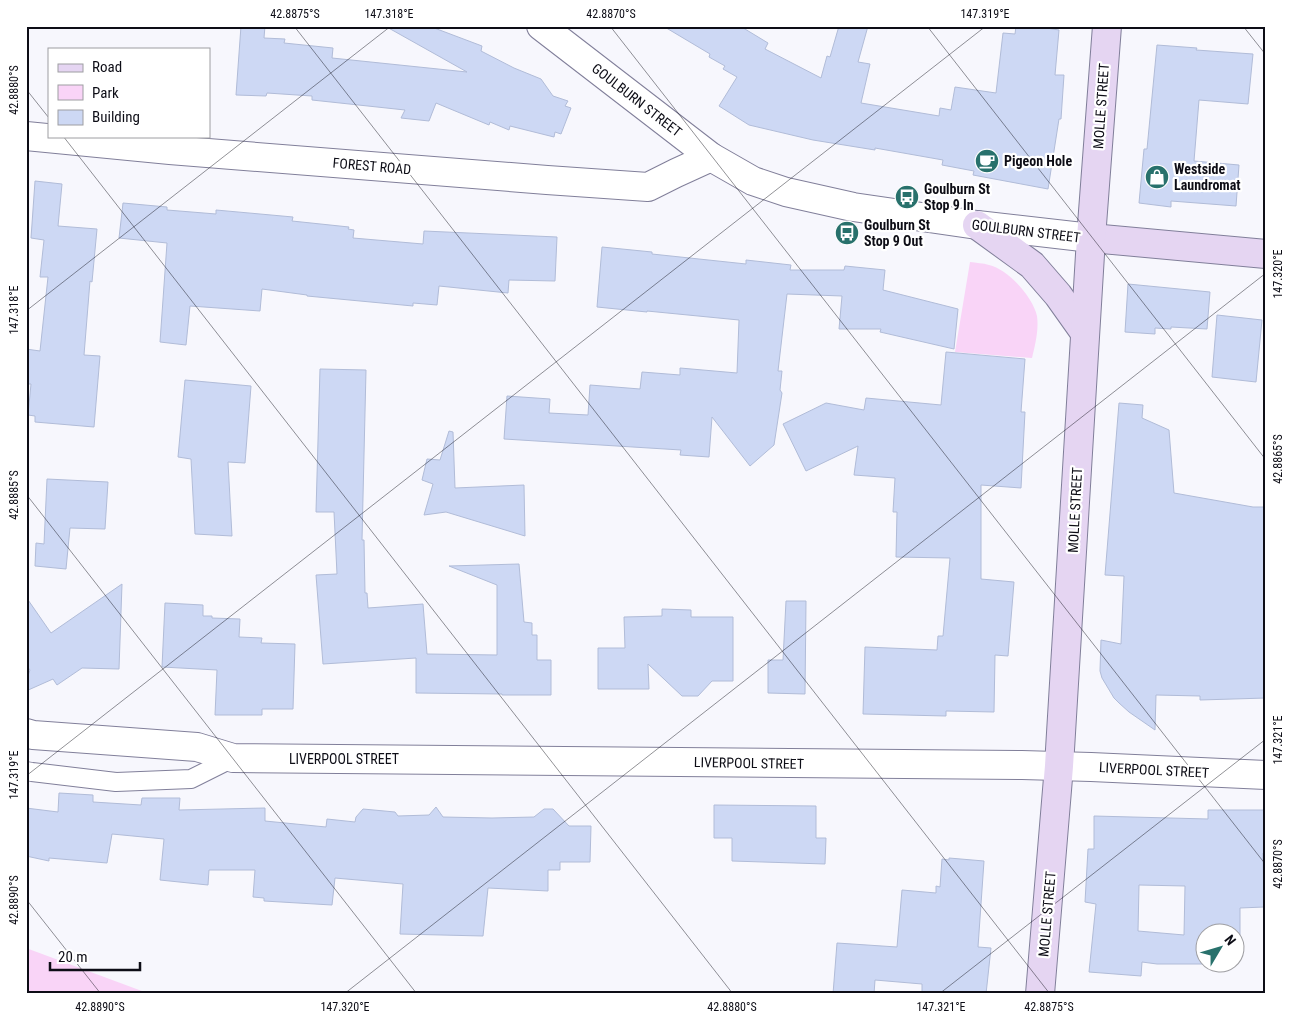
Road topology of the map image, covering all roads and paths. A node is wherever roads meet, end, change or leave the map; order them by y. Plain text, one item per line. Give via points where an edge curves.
1 (541, 26) edge
2 (1107, 26) edge
3 (26, 136) edge
4 (711, 157) junction
5 (978, 225) junction
6 (1091, 238) junction
7 (1266, 254) edge
8 (1085, 333) junction
9 (26, 732) edge
10 (233, 758) junction
11 (1059, 766) junction
12 (26, 771) edge
13 (1266, 775) edge
14 (1040, 994) edge

1 - 4 street, GOULBURN STREET
2 - 6 street, MOLLE STREET
3 - 4 street, FOREST ROAD via 648,187
4 - 5 street, GOULBURN STREET via 753,181 786,192 853,207
5 - 6 street, GOULBURN STREET
5 - 8 street via 1032,265
6 - 7 street, GOULBURN STREET
6 - 8 street, MOLLE STREET
8 - 11 street, MOLLE STREET
9 - 10 street, LIVERPOOL STREET via 197,747
10 - 11 street, LIVERPOOL STREET
10 - 12 lane, LIVERPOOL STREET via 191,779 116,782
11 - 13 street, LIVERPOOL STREET
11 - 14 street, MOLLE STREET

